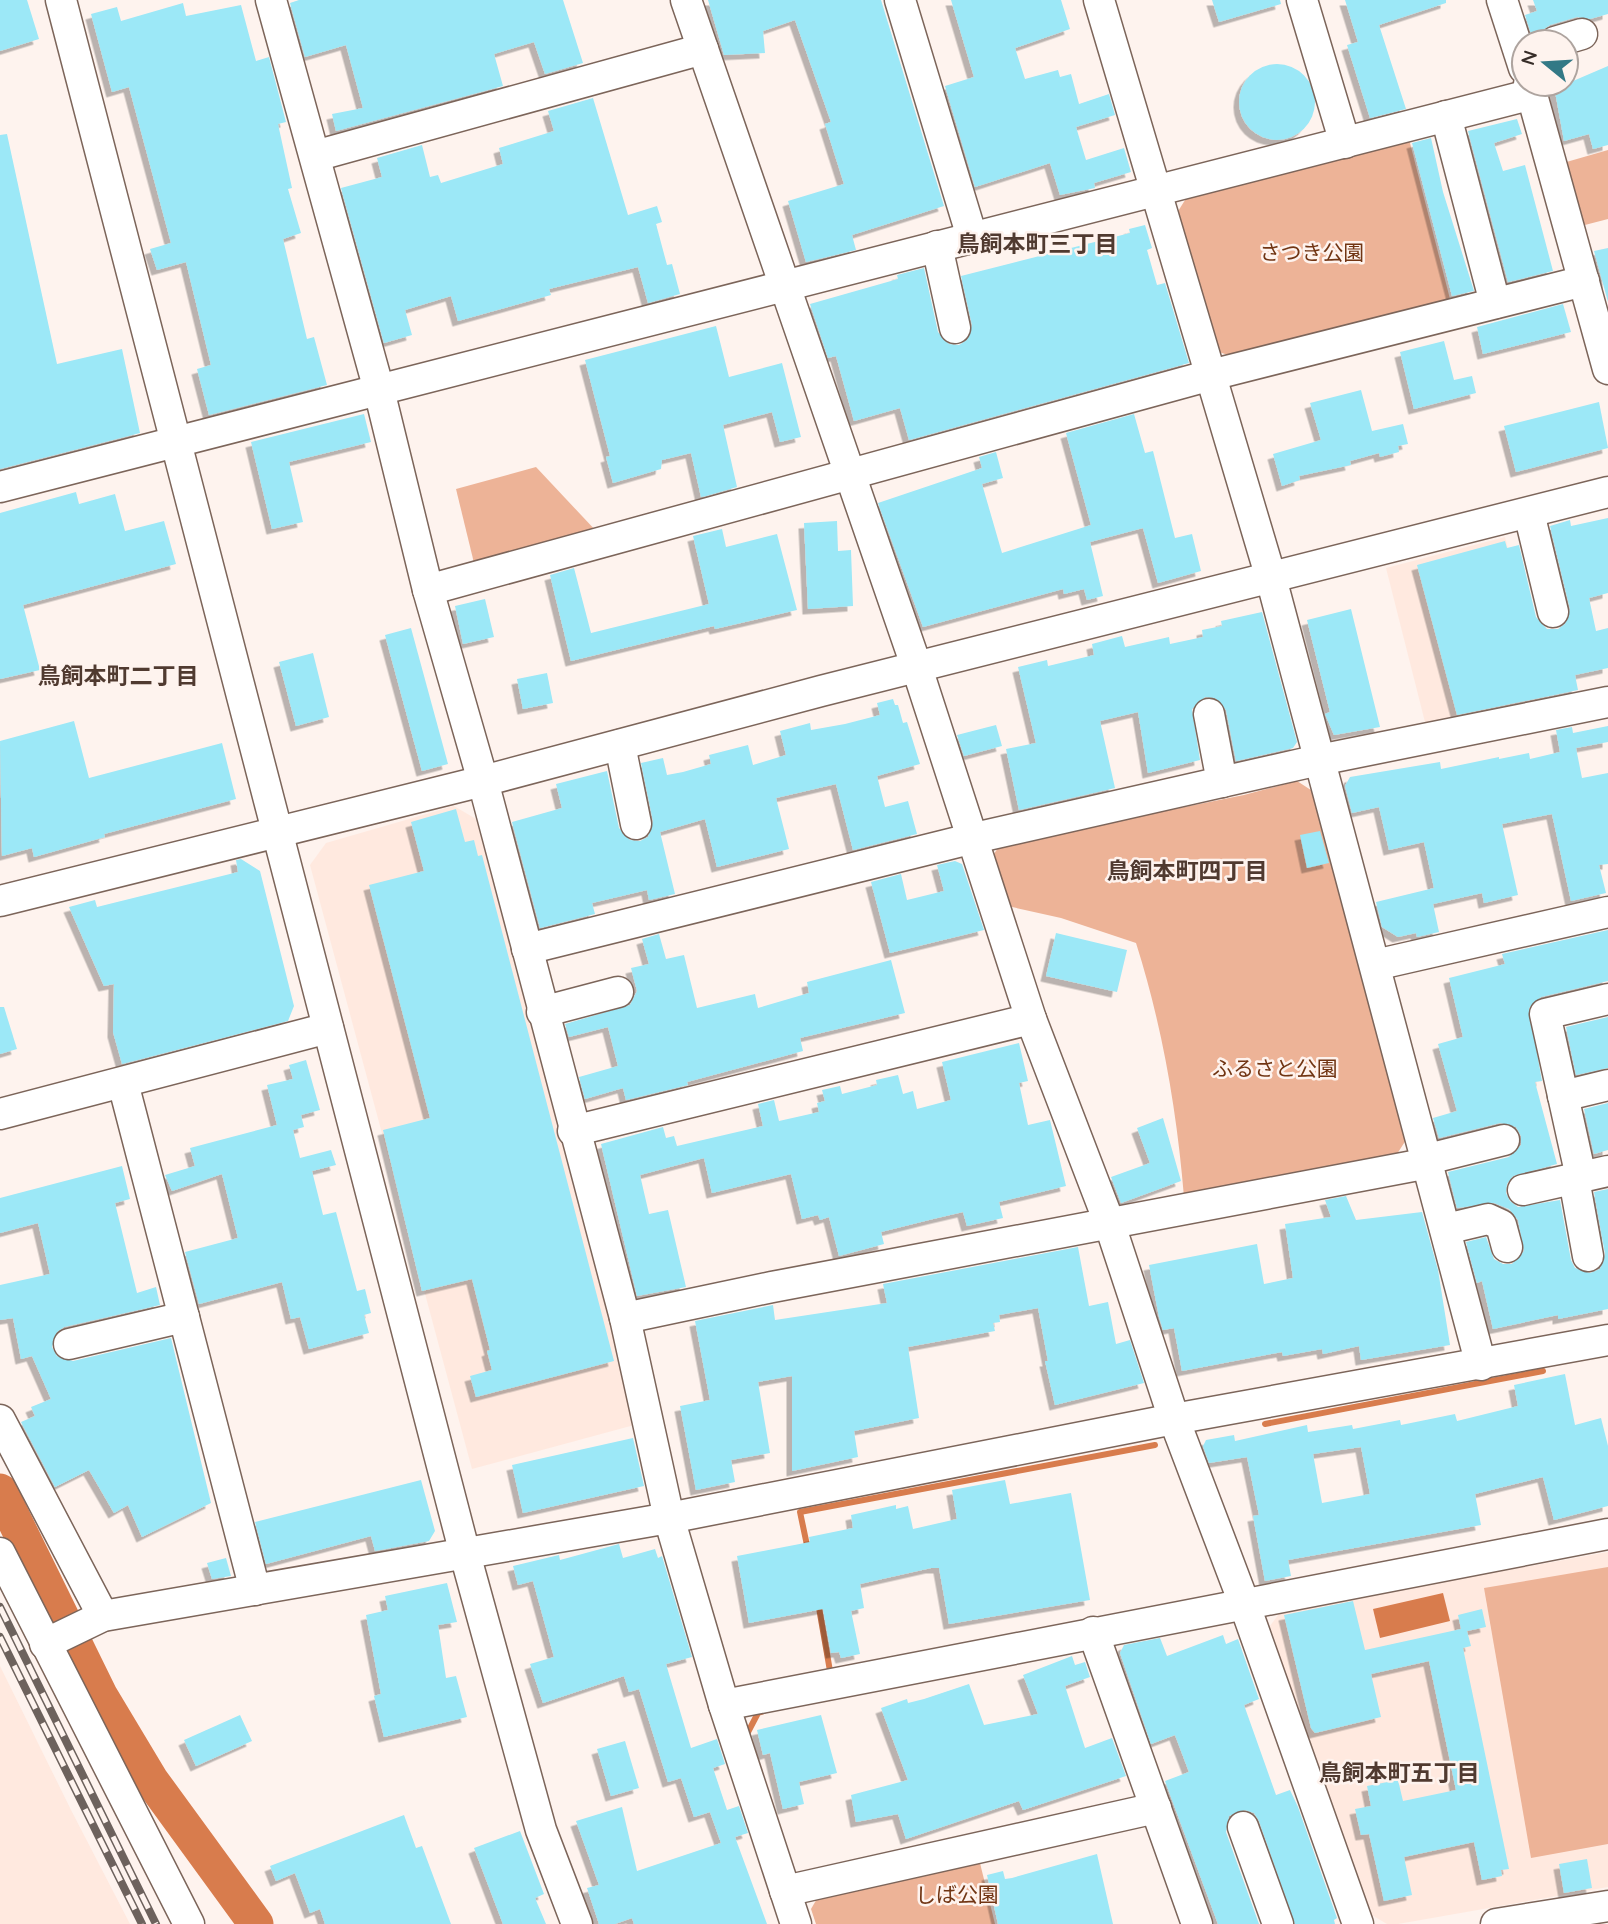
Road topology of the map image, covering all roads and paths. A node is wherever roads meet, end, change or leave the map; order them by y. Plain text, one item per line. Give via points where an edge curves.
1 (61, 0) edge
2 (271, 0) edge
3 (686, 0) edge
4 (900, 0) edge
5 (1099, 0) edge
6 (1302, 0) edge
7 (1502, 0) edge
8 (1512, 28) edge
9 (703, 49) junction
10 (1510, 79) edge
11 (1534, 98) edge
12 (1446, 116) junction
13 (1345, 143) junction
14 (316, 156) junction
15 (1155, 189) junction
16 (972, 237) junction
17 (937, 246) junction
18 (1584, 281) junction
19 (785, 286) junction
20 (1495, 303) junction
21 (955, 328) dead end
22 (1607, 360) edge
23 (1211, 375) junction
24 (379, 390) junction
25 (176, 442) junction
26 (849, 473) junction
27 (0, 487) edge
28 (1608, 492) edge
29 (1529, 513) junction
30 (1271, 578) junction
31 (428, 590) junction
32 (1553, 612) dead end
33 (917, 668) junction
34 (1608, 702) edge
35 (1209, 714) dead end
36 (620, 745) junction
37 (1319, 760) junction
38 (483, 781) junction
39 (1222, 782) junction
40 (636, 824) dead end
41 (277, 833) junction
42 (970, 839) junction
43 (0, 901) edge
44 (1608, 912) edge
45 (527, 949) junction
46 (1375, 965) junction
47 (618, 992) dead end
48 (1608, 999) edge
49 (542, 1012) junction
50 (1031, 1019) junction
51 (328, 1028) junction
52 (122, 1083) junction
53 (1608, 1085) edge
54 (1563, 1096) junction
55 (0, 1114) edge
56 (573, 1131) junction
57 (1503, 1140) dead end
58 (1428, 1161) junction
59 (1588, 1176) edge
60 (1523, 1190) dead end
61 (1109, 1222) junction
62 (1446, 1229) junction
63 (1507, 1247) dead end
64 (1587, 1257) edge
65 (184, 1317) junction
66 (625, 1318) junction
67 (1608, 1340) edge
68 (69, 1344) dead end
69 (1481, 1366) junction
70 (1174, 1419) junction
71 (0, 1420) edge
72 (670, 1518) junction
73 (1608, 1534) edge
74 (0, 1553) edge
75 (465, 1554) junction
76 (255, 1590) junction
77 (1244, 1603) junction
78 (94, 1620) junction
79 (1093, 1632) junction
80 (49, 1641) junction
81 (724, 1705) junction
82 (1156, 1808) junction
83 (1242, 1827) dead end
84 (785, 1891) junction
85 (1608, 1906) edge
86 (189, 1924) edge
87 (577, 1924) edge
88 (796, 1924) edge
89 (1197, 1924) edge
90 (1278, 1924) edge
91 (1358, 1924) edge
92 (1496, 1924) edge

1 - 25 street
2 - 14 street
3 - 9 street
4 - 16 street
5 - 15 street
6 - 13 street
7 - 8 street
9 - 14 street
9 - 19 street
10 - 12 street
11 - 18 street
12 - 13 street
12 - 20 street
13 - 15 street
14 - 24 street
15 - 16 street
15 - 23 street
16 - 17 street
17 - 19 street
17 - 21 street
18 - 20 street
18 - 22 street
19 - 24 street
19 - 26 street
20 - 23 street
23 - 26 street
23 - 30 street
24 - 25 street
24 - 31 street
25 - 27 street
25 - 41 street
26 - 31 street
26 - 33 street
28 - 29 street
29 - 30 street
29 - 32 street
30 - 33 street
30 - 37 street
31 - 38 street
33 - 36 street
33 - 42 street
34 - 37 street
35 - 39 street
36 - 38 street
36 - 40 street
37 - 39 street
37 - 46 street
38 - 41 street
38 - 45 street
39 - 42 street
41 - 43 street
41 - 51 street
42 - 45 street
42 - 50 street
44 - 46 street
45 - 49 street
46 - 58 street
47 - 49 street
48 - 54 street via 1545,1014
49 - 56 street
50 - 56 street
50 - 61 street
51 - 52 street
51 - 75 street
52 - 55 street
52 - 65 street
53 - 54 street
54 - 59 street
56 - 66 street
57 - 58 street
58 - 61 street
58 - 62 street
59 - 60 street
59 - 64 street
61 - 66 street
61 - 70 street
62 - 63 street via 1488,1219 1501,1225
62 - 69 street
65 - 68 street
65 - 76 street
66 - 72 street
67 - 69 street
69 - 70 street
70 - 72 street
70 - 77 street
71 - 78 street
72 - 75 street
72 - 81 street
73 - 77 street
74 - 80 street
75 - 76 street
75 - 87 street via 541,1830
76 - 78 street
77 - 79 street
77 - 91 street
78 - 80 street
79 - 81 street
79 - 82 street
80 - 86 street
81 - 84 street
82 - 84 street
82 - 89 street
83 - 90 street
84 - 88 street
85 - 92 street

